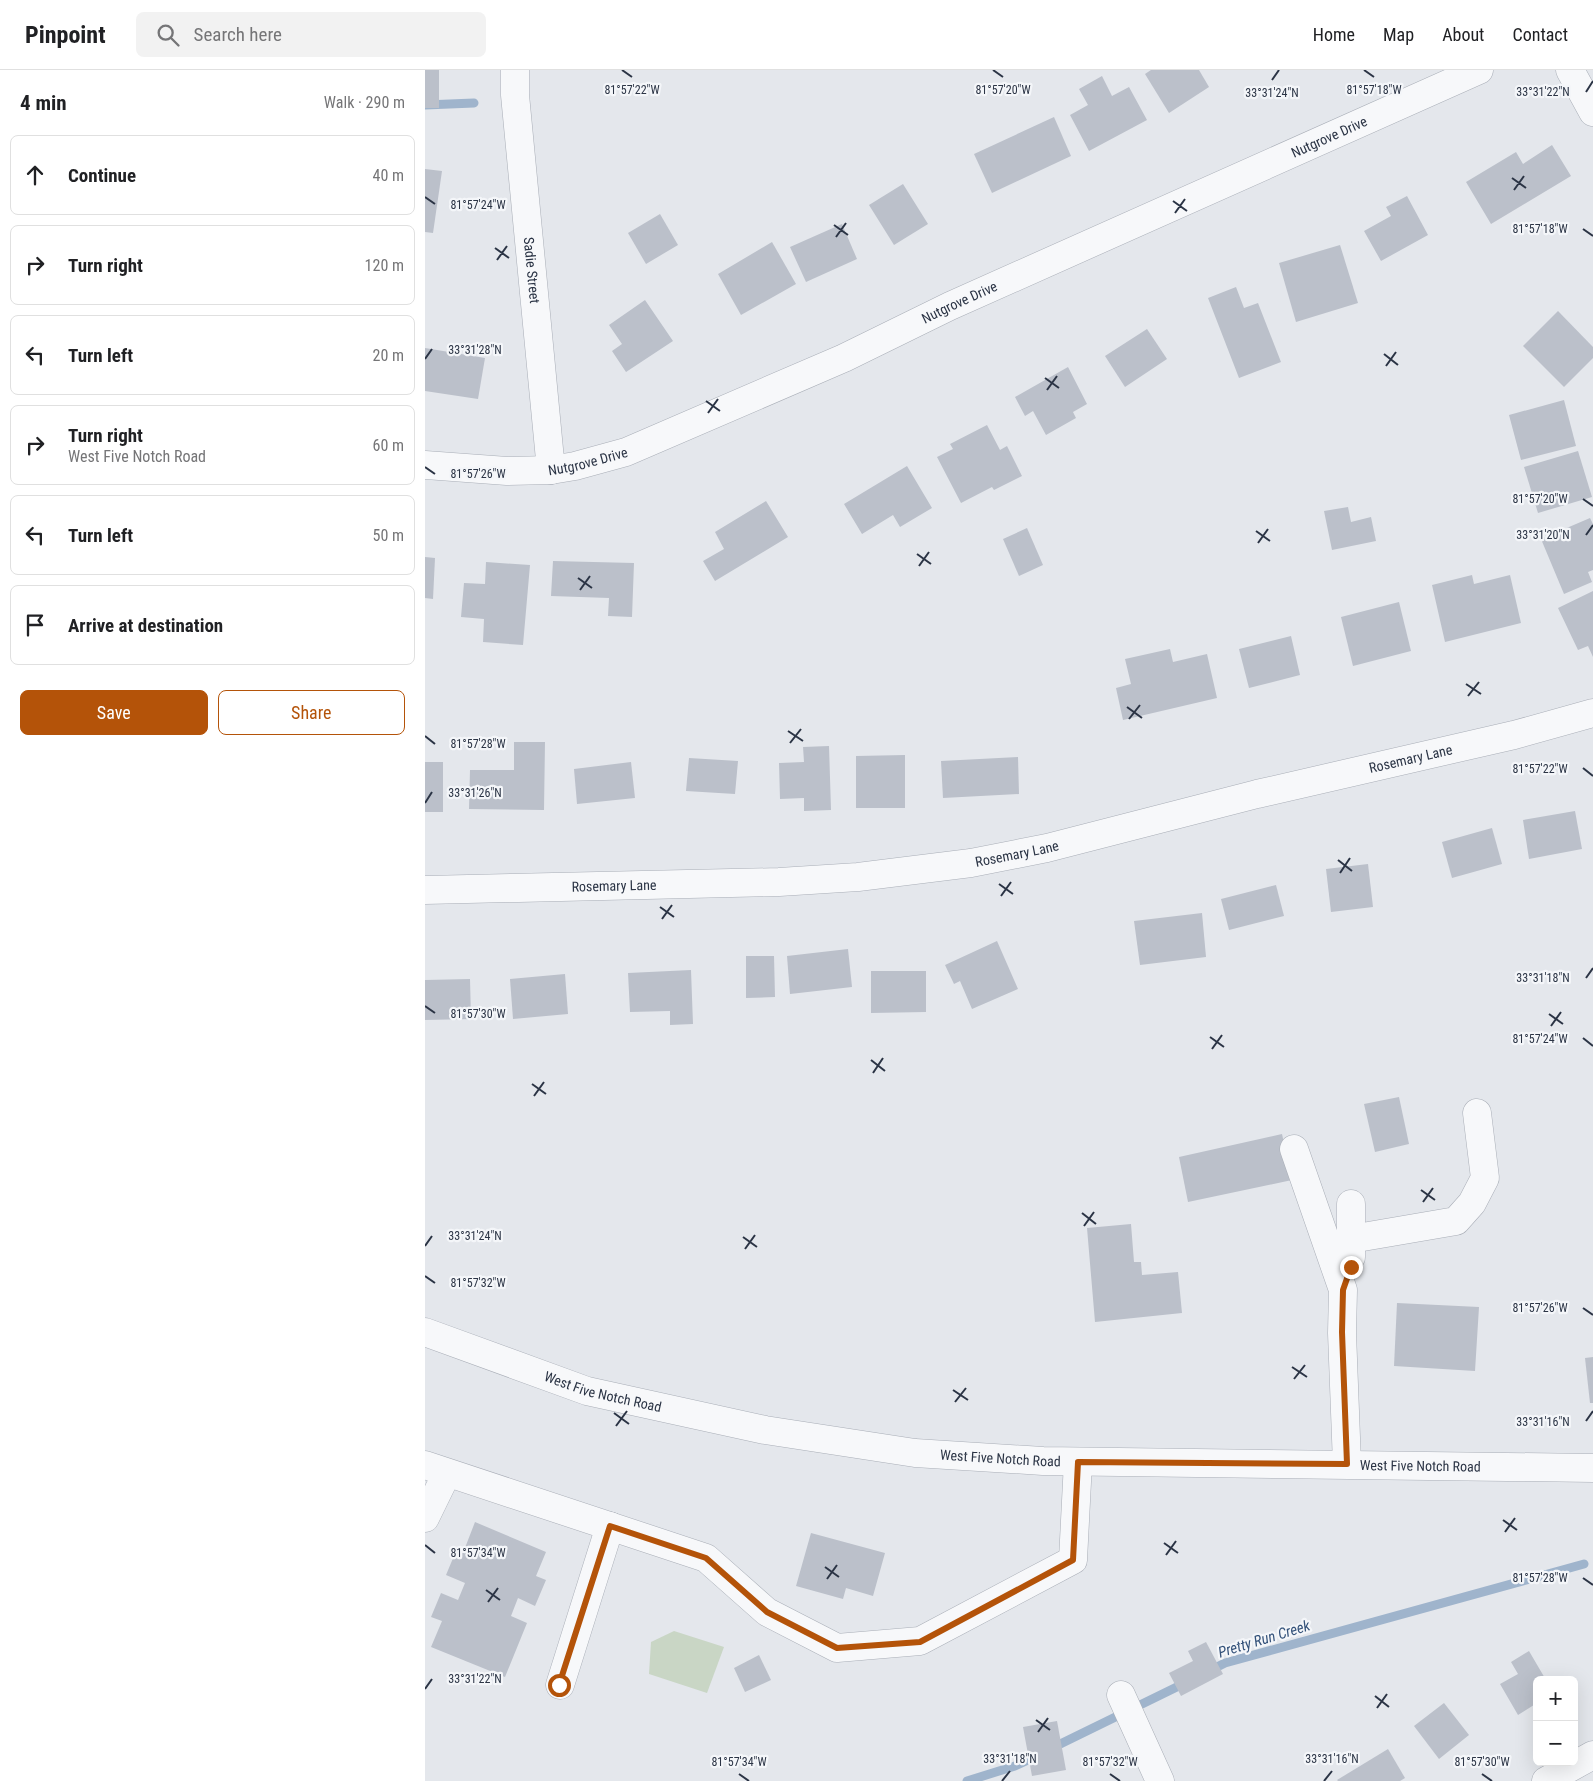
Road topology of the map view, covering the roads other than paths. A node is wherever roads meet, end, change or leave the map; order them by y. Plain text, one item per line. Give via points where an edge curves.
1 (515, 70) edge
2 (1479, 70) edge
3 (1570, 70) edge
4 (1593, 112) edge
5 (425, 465) edge
6 (551, 470) junction
7 (1593, 713) edge
8 (425, 890) edge
9 (1477, 1114) dead end
10 (1295, 1149) dead end
11 (1351, 1204) dead end
12 (1351, 1239) junction
13 (1343, 1290) junction
14 (425, 1332) edge
15 (1078, 1462) junction
16 (1347, 1464) junction
17 (1593, 1468) edge
18 (436, 1469) edge
19 (425, 1518) edge
20 (610, 1526) junction
21 (559, 1685) dead end
22 (1121, 1695) dead end
23 (1593, 1755) edge
24 (1160, 1781) edge
25 (1546, 1781) edge

1 - 6 street, Sadie Street
2 - 6 street, Nutgrove Drive via 949,306 844,358 626,452
3 - 4 street
5 - 6 street, Nutgrove Drive via 507,471
7 - 8 street, Rosemary Lane via 1047,848 971,863 858,877 779,882
9 - 12 street via 1485,1178 1456,1221
10 - 13 street
11 - 12 street
12 - 13 street via 1351,1267
13 - 16 street
14 - 15 street, West Five Notch Road via 587,1391 765,1430 915,1453
15 - 16 street, West Five Notch Road
15 - 20 street via 1073,1560 920,1642 837,1648 767,1612 706,1558
16 - 17 street, West Five Notch Road
18 - 19 street
18 - 20 street
20 - 21 street
22 - 24 street
23 - 25 street

